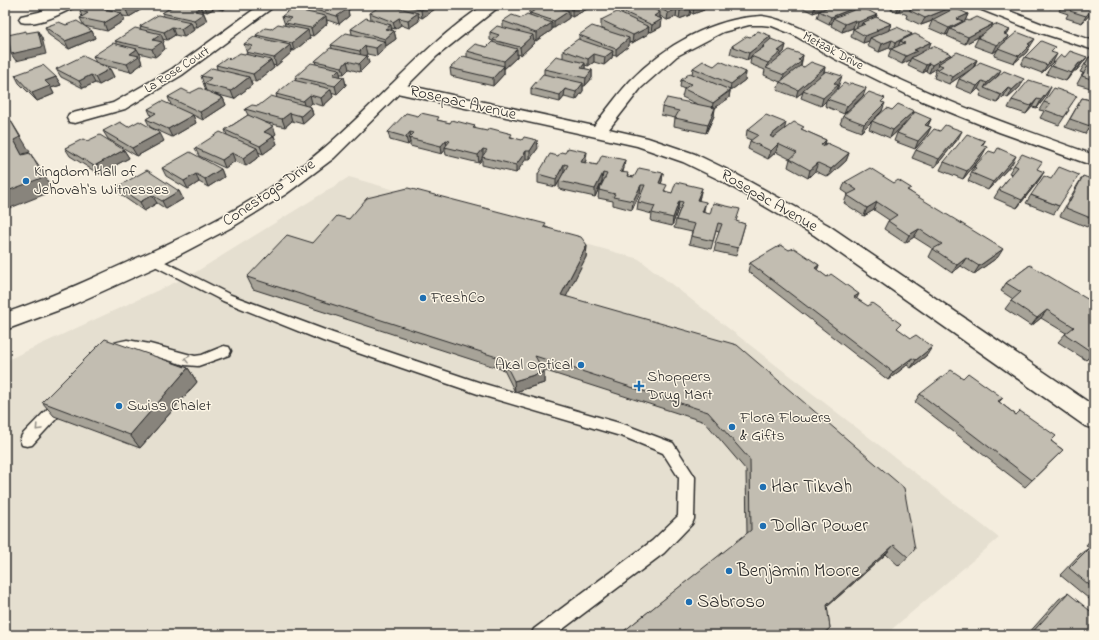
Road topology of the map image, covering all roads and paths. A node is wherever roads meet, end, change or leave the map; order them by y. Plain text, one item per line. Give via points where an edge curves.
1 (68, 5) edge
2 (269, 5) edge
3 (982, 5) edge
4 (491, 6) edge
5 (26, 19) dead end
6 (1094, 46) edge
7 (397, 88) junction
8 (75, 118) dead end
9 (597, 133) junction
10 (1094, 161) edge
11 (153, 260) junction
12 (5, 322) edge
13 (224, 351) dead end
14 (97, 366) edge
15 (75, 389) edge
16 (1094, 419) edge
17 (27, 440) dead end
18 (540, 635) edge

1 - 5 street via 43,16
2 - 8 street, La Rose Court via 177,72 126,102
3 - 6 street
4 - 7 street, Conestoga Drive via 428,56
7 - 9 street, Rosepac Avenue
7 - 11 street, Conestoga Drive via 327,154 276,192 211,231
9 - 10 street, Metzak Drive via 635,85 669,55 704,35 749,21 766,21 788,27 914,92 1003,129
9 - 16 street, Rosepac Avenue via 642,142 689,158 807,222
11 - 12 street, Conestoga Drive via 46,308
11 - 18 lane via 227,298 328,337 481,389 626,431 668,448 687,477 686,519 658,547
13 -> 14 lane via 196,362 129,345 112,350
15 -> 17 lane

